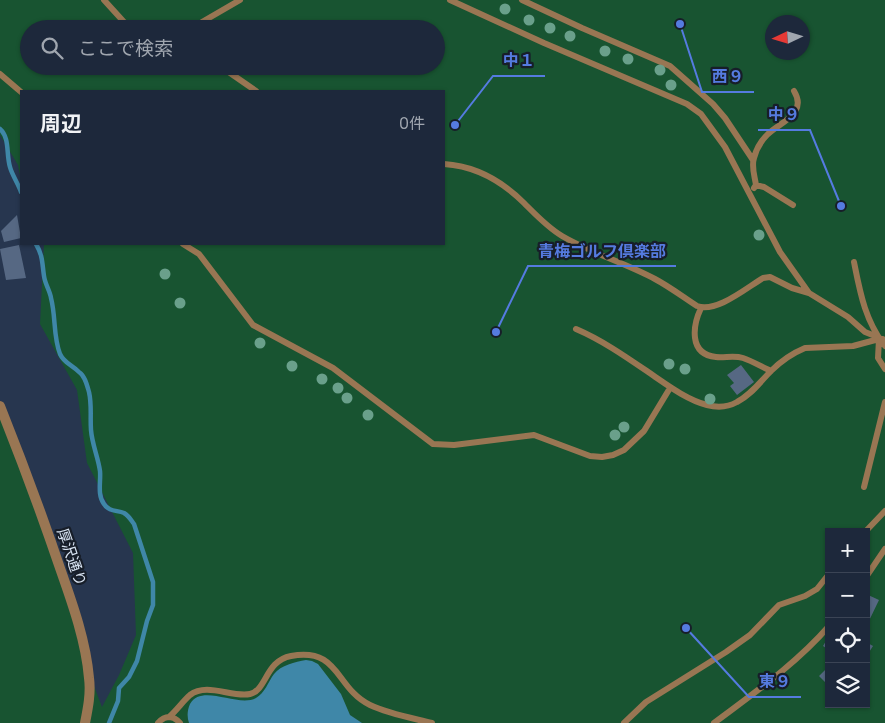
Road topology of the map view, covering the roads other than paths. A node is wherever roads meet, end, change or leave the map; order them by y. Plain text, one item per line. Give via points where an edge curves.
1 (104, 0) edge
2 (240, 0) edge
3 (450, 0) edge
4 (522, 0) edge
5 (122, 20) edge
6 (206, 20) edge
7 (0, 74) edge
8 (233, 75) edge
9 (255, 90) edge
10 (20, 91) edge
11 (794, 91) dead end
12 (753, 160) junction
13 (445, 164) edge
14 (756, 185) junction
15 (750, 192) junction
16 (793, 205) dead end
17 (185, 245) edge
18 (854, 262) dead end
19 (809, 293) junction
20 (701, 308) junction
21 (576, 329) dead end
22 (882, 339) edge
23 (885, 346) edge
24 (885, 369) edge
25 (771, 371) junction
26 (670, 388) junction
27 (885, 402) edge
28 (0, 406) edge
29 (864, 487) dead end
30 (885, 511) edge
31 (869, 528) edge
32 (885, 550) edge
33 (869, 573) edge
34 (825, 579) edge
35 (825, 630) edge
36 (169, 717) junction
37 (84, 723) edge
38 (158, 723) edge
39 (180, 723) edge
40 (432, 723) edge
41 (624, 723) edge
42 (714, 723) edge

1 - 5 lane
2 - 6 lane
3 - 15 lane via 687,104 713,128
4 - 12 lane via 670,66 713,104
7 - 10 lane
8 - 9 lane
11 - 12 lane via 799,102 797,109 768,133
12 - 14 lane
13 - 20 lane via 480,172 503,186 541,222 563,236 655,279
14 - 15 lane
14 - 16 lane
15 - 19 lane via 780,252
17 - 26 lane via 199,254 253,325 333,368 433,444 454,445 534,434 590,456 613,455 624,450 644,431
18 - 22 lane via 870,324
19 - 20 lane via 770,277 728,300
19 - 22 lane via 848,317 865,332
20 - 25 lane via 694,324 701,351 716,357 743,358
21 - 26 lane via 606,344
22 - 23 lane
22 - 24 lane via 878,358
22 - 25 lane via 853,346 805,348
25 - 26 lane via 740,401 729,406 707,405
27 - 29 lane
28 - 37 street, 厚沢通り via 52,544 84,648 90,695
30 - 31 lane
32 - 33 lane
34 - 41 lane via 817,589 779,606 750,635 646,702
35 - 42 lane via 787,666
36 - 38 lane
36 - 39 lane
36 - 40 lane via 197,691 253,693 279,661 313,655 327,661 359,698 369,704

